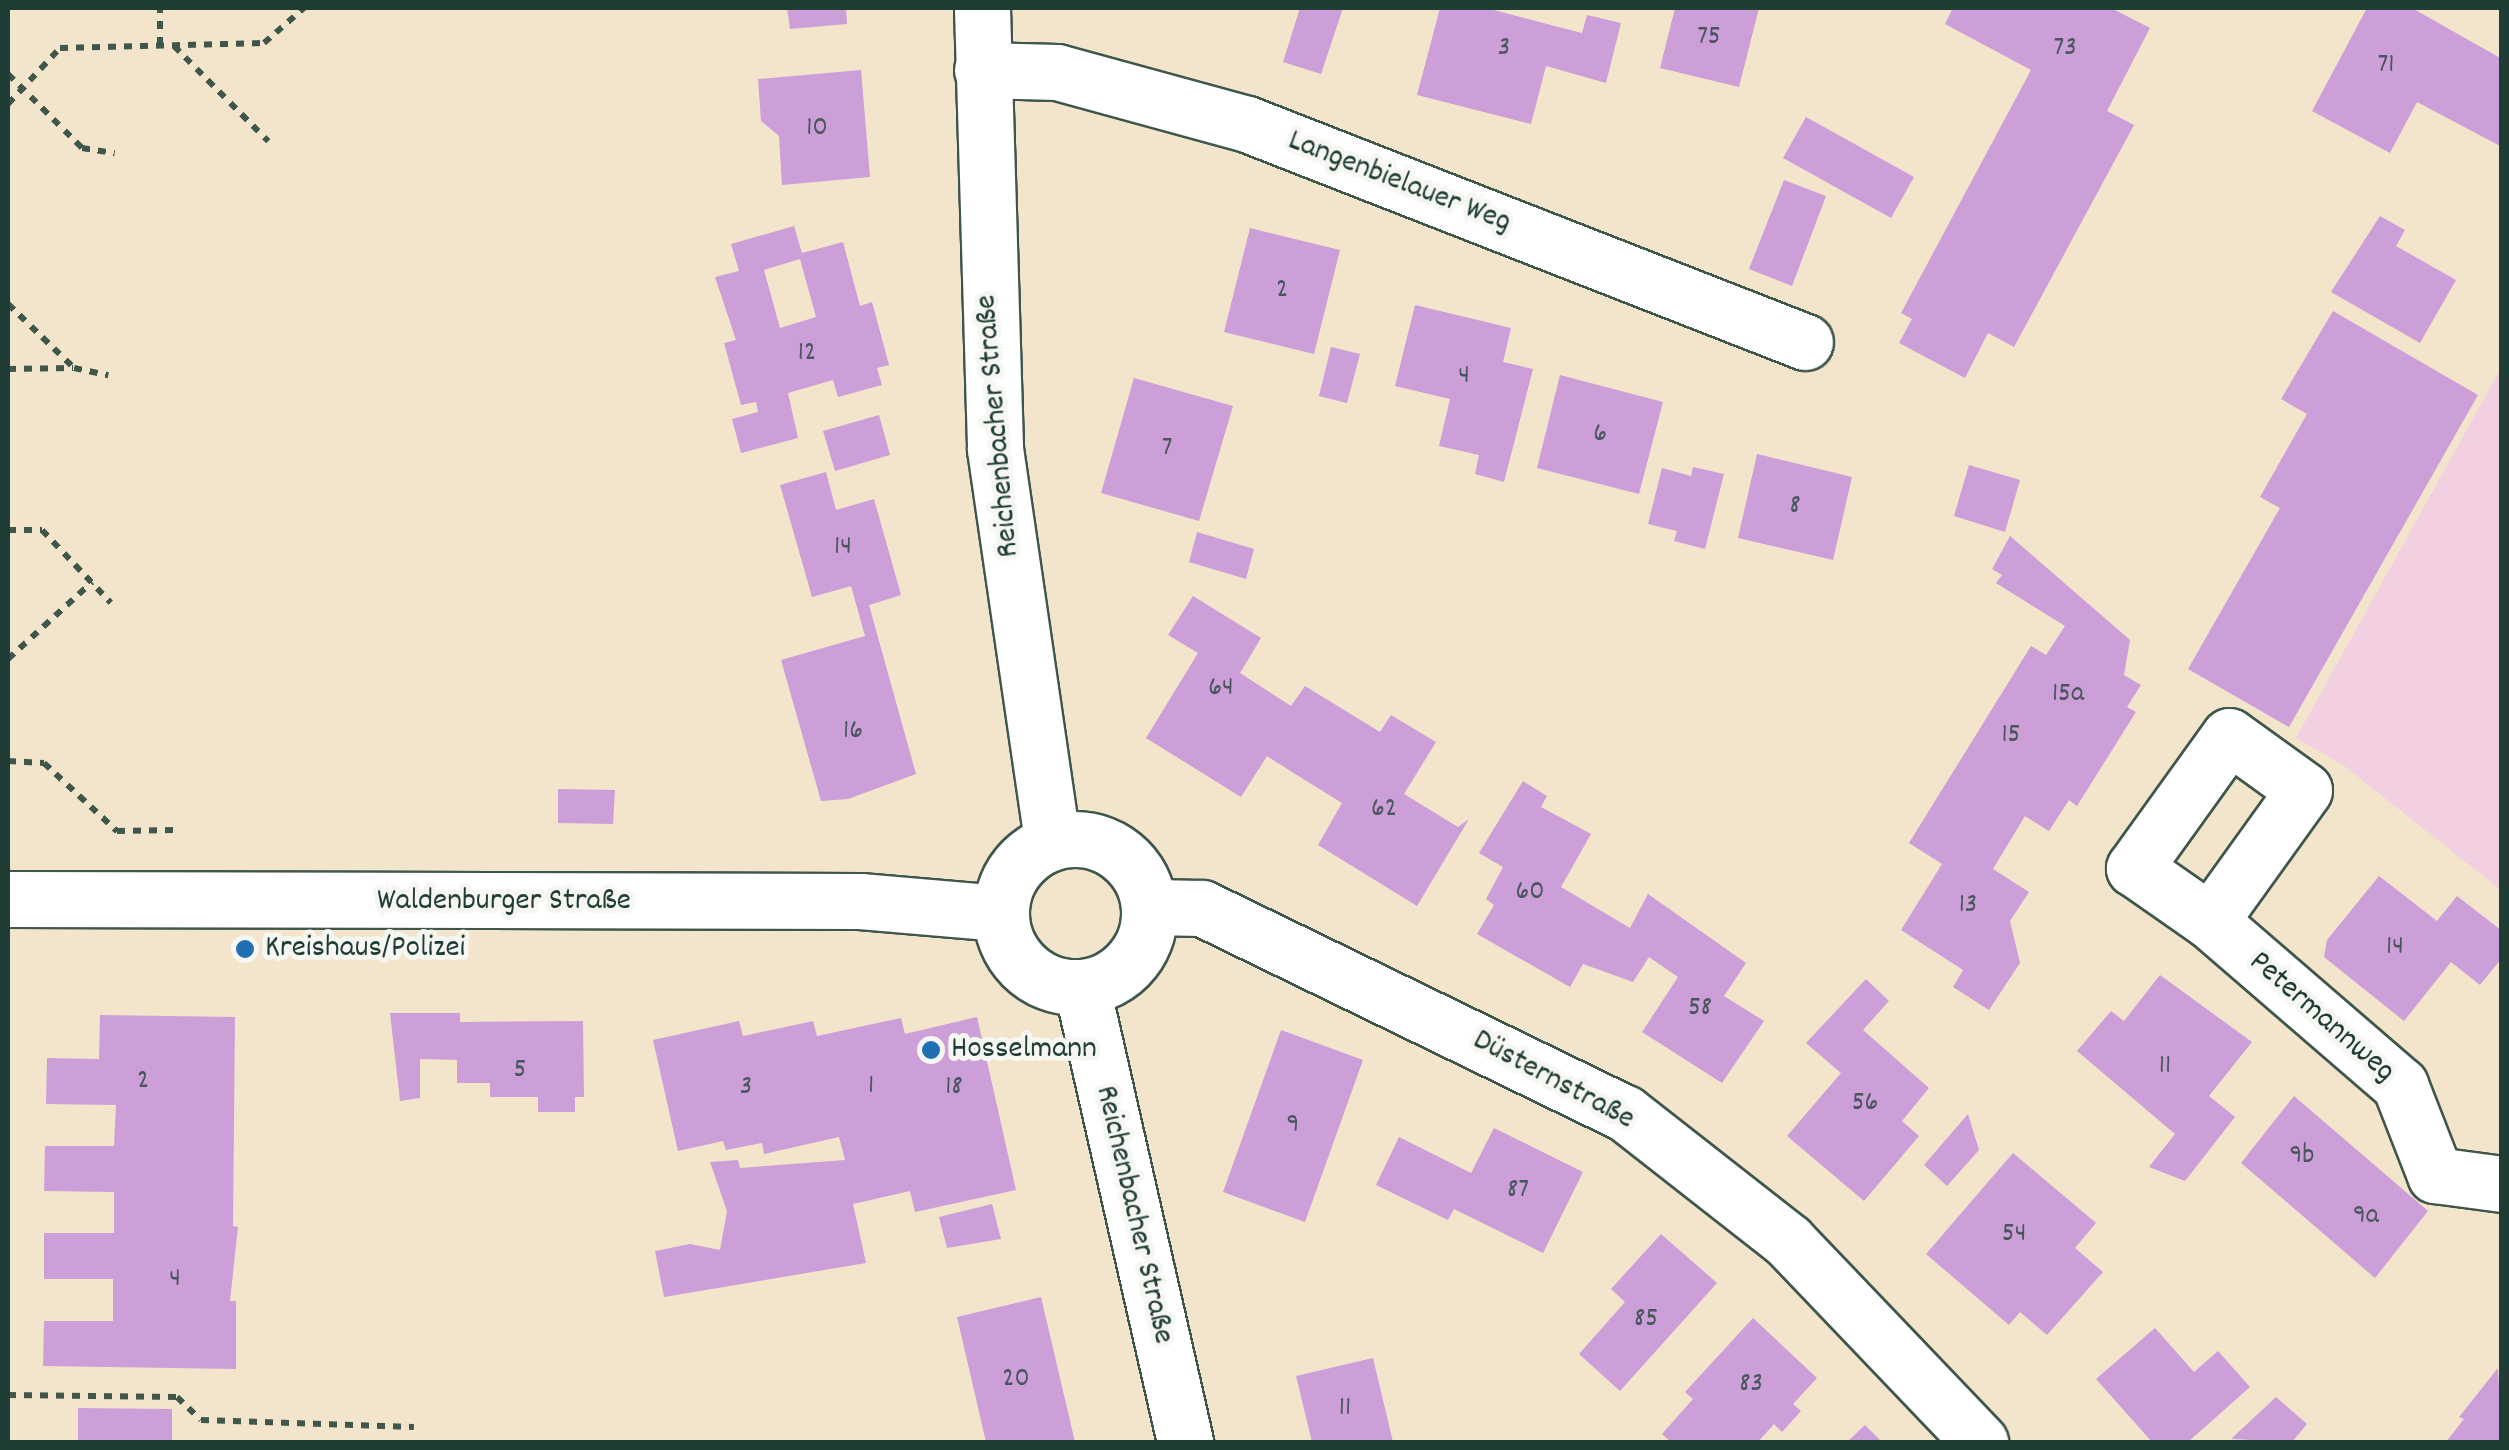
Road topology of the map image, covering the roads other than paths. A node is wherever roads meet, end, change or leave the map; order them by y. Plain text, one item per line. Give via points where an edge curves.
1 (982, 8) edge
2 (982, 70) junction
3 (1806, 342) dead end
4 (1052, 841) junction
5 (8, 899) edge
6 (1150, 907) junction
7 (1000, 912) junction
8 (2210, 921) dead end
9 (1082, 988) junction
10 (2502, 1184) edge
11 (1185, 1442) edge
12 (1980, 1442) edge

1 - 2 street, Reichenbacher Straße
2 - 3 street, Langenbielauer Weg via 1057,72 1246,124
2 - 4 street, Reichenbacher Straße via 995,449
4 - 6 street via 1087,839 1116,850 1140,875
4 - 7 street via 1013,870
5 - 7 street, Waldenburger Straße via 860,901
6 - 9 street via 1146,936 1133,960 1113,978
6 - 12 street, Düsternstraße via 1202,908 1625,1113 1788,1241
7 - 9 street via 1004,936 1025,969
8 - 10 street, Petermannweg via 2400,1084 2435,1176
9 - 11 street, Reichenbacher Straße

